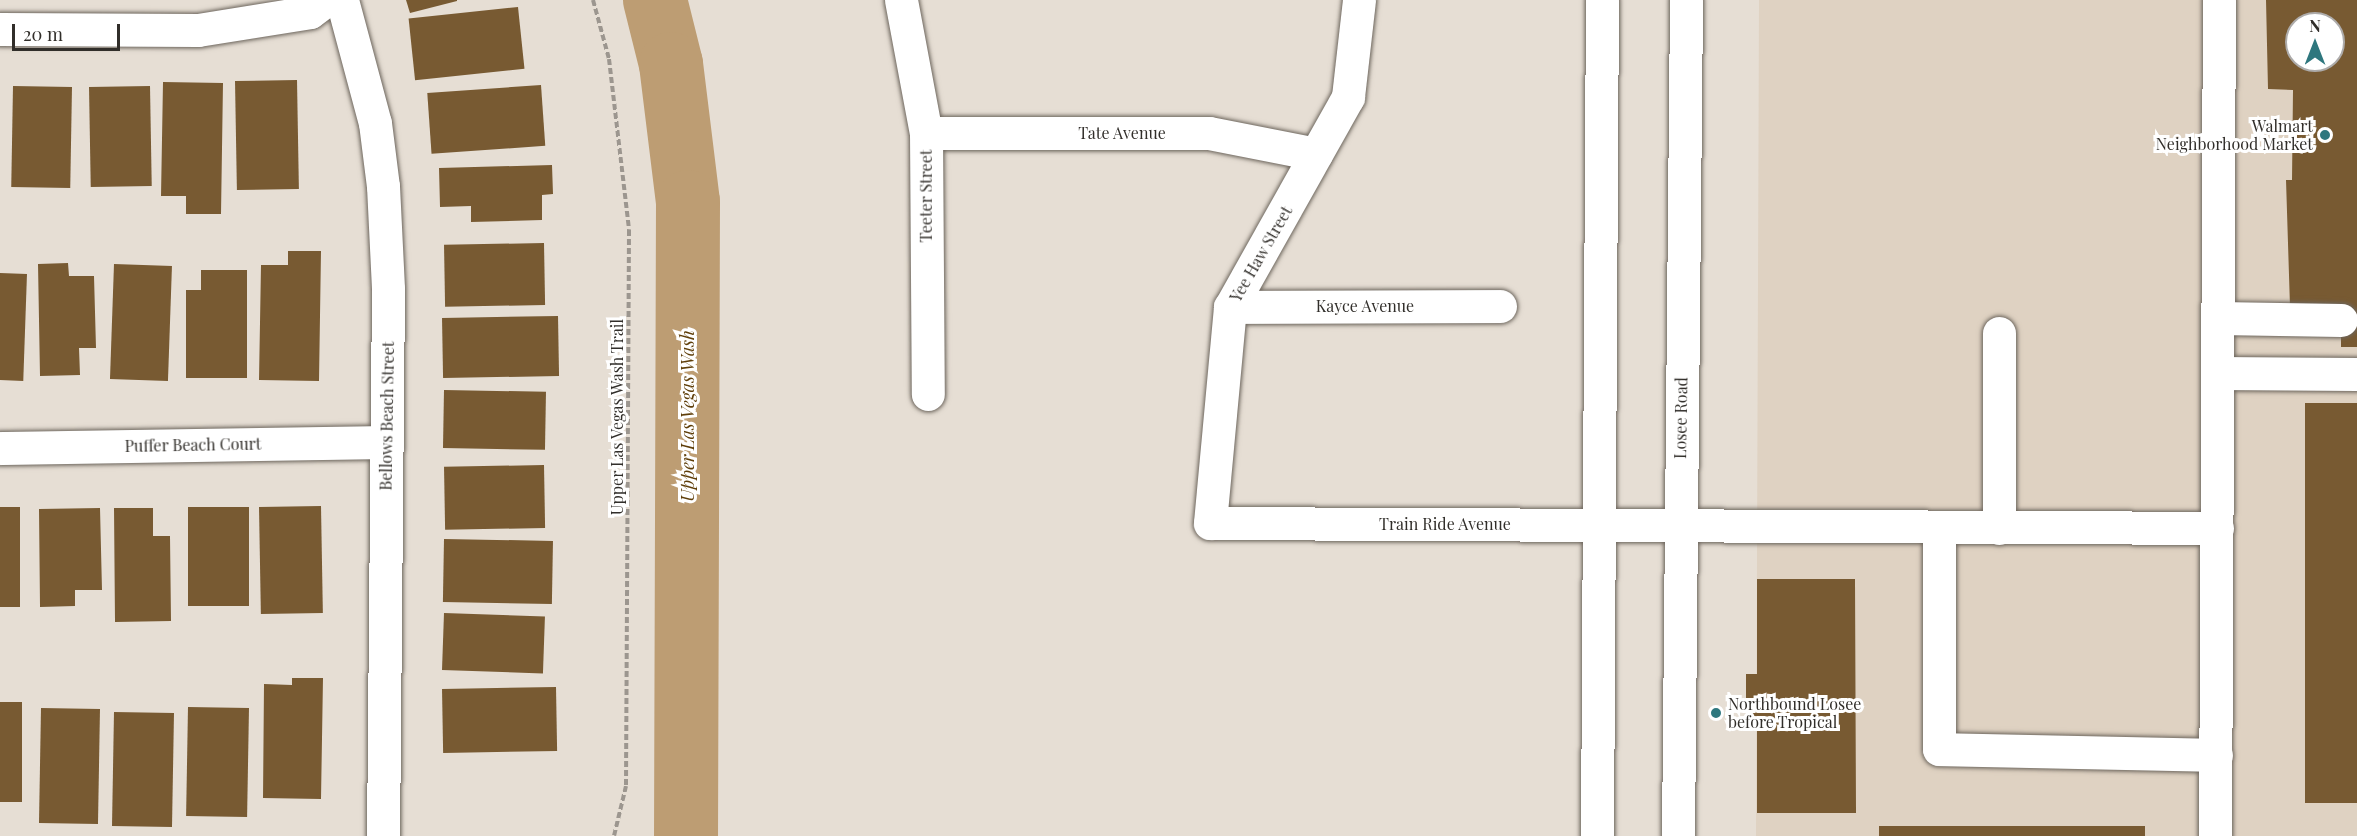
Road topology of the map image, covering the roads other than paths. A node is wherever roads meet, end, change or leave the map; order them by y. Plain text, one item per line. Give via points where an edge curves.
1 (326, 0) edge
2 (342, 0) edge
3 (901, 0) edge
4 (1359, 0) edge
5 (1602, 0) edge
6 (1686, 0) edge
7 (2219, 0) edge
8 (0, 29) edge
9 (926, 134) junction
10 (1316, 154) junction
11 (1500, 306) dead end
12 (1230, 307) junction
13 (2218, 318) junction
14 (2341, 320) dead end
15 (1999, 333) dead end
16 (2217, 373) junction
17 (2357, 374) edge
18 (928, 394) dead end
19 (386, 442) junction
20 (0, 448) edge
21 (1210, 523) joint
22 (1598, 524) junction
23 (1680, 524) junction
24 (1939, 527) junction
25 (1999, 528) junction
26 (2217, 528) junction
27 (2216, 754) junction
28 (383, 836) edge
29 (1597, 836) edge
30 (1678, 836) edge
31 (2215, 836) edge

1 - 8 street via 310,12 198,30
2 - 19 street, Bellows Beach Street via 375,123 383,186
3 - 9 street, Teeter Street
4 - 10 street, Yee Haw Street via 1348,98
5 - 22 street
6 - 23 street, Losee Road
7 - 13 street
9 - 10 street, Tate Avenue via 1209,134
9 - 18 street, Teeter Street
10 - 12 street, Yee Haw Street
11 - 12 street, Kayce Avenue
12 - 21 street, Yee Haw Street
13 - 14 street
13 - 16 street
15 - 25 street
16 - 17 street
16 - 26 street
19 - 20 street, Puffer Beach Court
19 - 28 street, Bellows Beach Street
21 - 22 street, Train Ride Avenue
22 - 23 street, Train Ride Avenue
22 - 29 street
23 - 24 street, Train Ride Avenue
23 - 30 street, Losee Road
24 - 25 street, Train Ride Avenue
24 - 27 street via 1939,748
25 - 26 street, Train Ride Avenue
26 - 27 street
27 - 31 street

